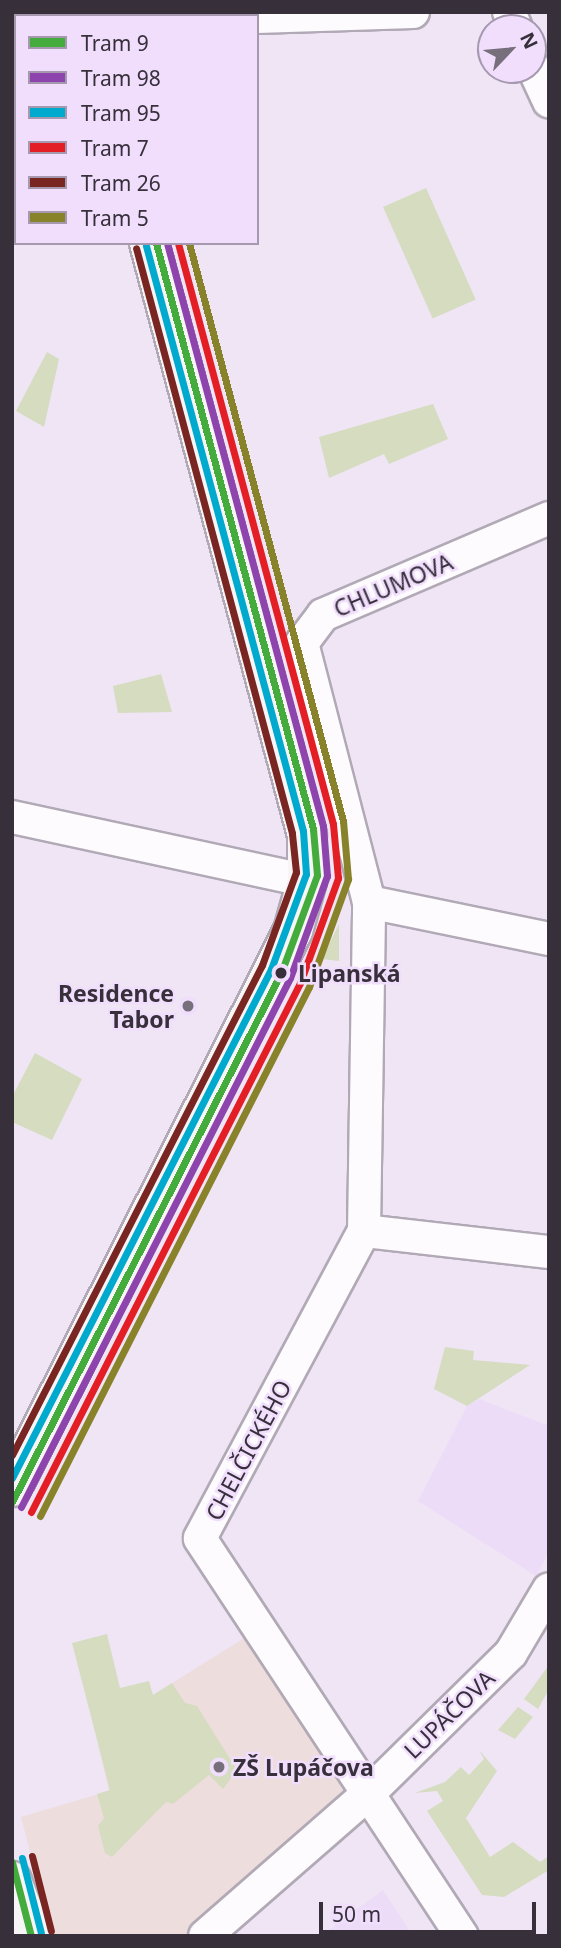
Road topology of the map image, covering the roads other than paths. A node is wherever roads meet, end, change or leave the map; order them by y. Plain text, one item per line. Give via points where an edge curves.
1 (413, 12) edge
2 (259, 17) edge
3 (541, 84) edge
4 (549, 102) edge
5 (150, 245) edge
6 (549, 518) edge
7 (12, 817) edge
8 (307, 881) junction
9 (369, 902) junction
10 (549, 939) edge
11 (364, 1231) junction
12 (549, 1252) edge
13 (12, 1487) edge
14 (549, 1589) edge
15 (369, 1793) junction
16 (12, 1881) edge
17 (33, 1936) edge
18 (205, 1936) edge
19 (462, 1936) edge

1 - 2 street
3 - 4 street
5 - 8 street via 307,835
6 - 9 street, CHLUMOVA via 323,615 302,643
7 - 8 street
8 - 13 street via 293,931
9 - 10 street
9 - 11 street, CHELČICKÉHO
11 - 12 street
11 - 15 street, CHELČICKÉHO via 200,1538
14 - 15 street, LUPÁČOVA via 511,1653
15 - 18 street, LUPÁČOVA
15 - 19 street, CHELČICKÉHO
16 - 17 street

